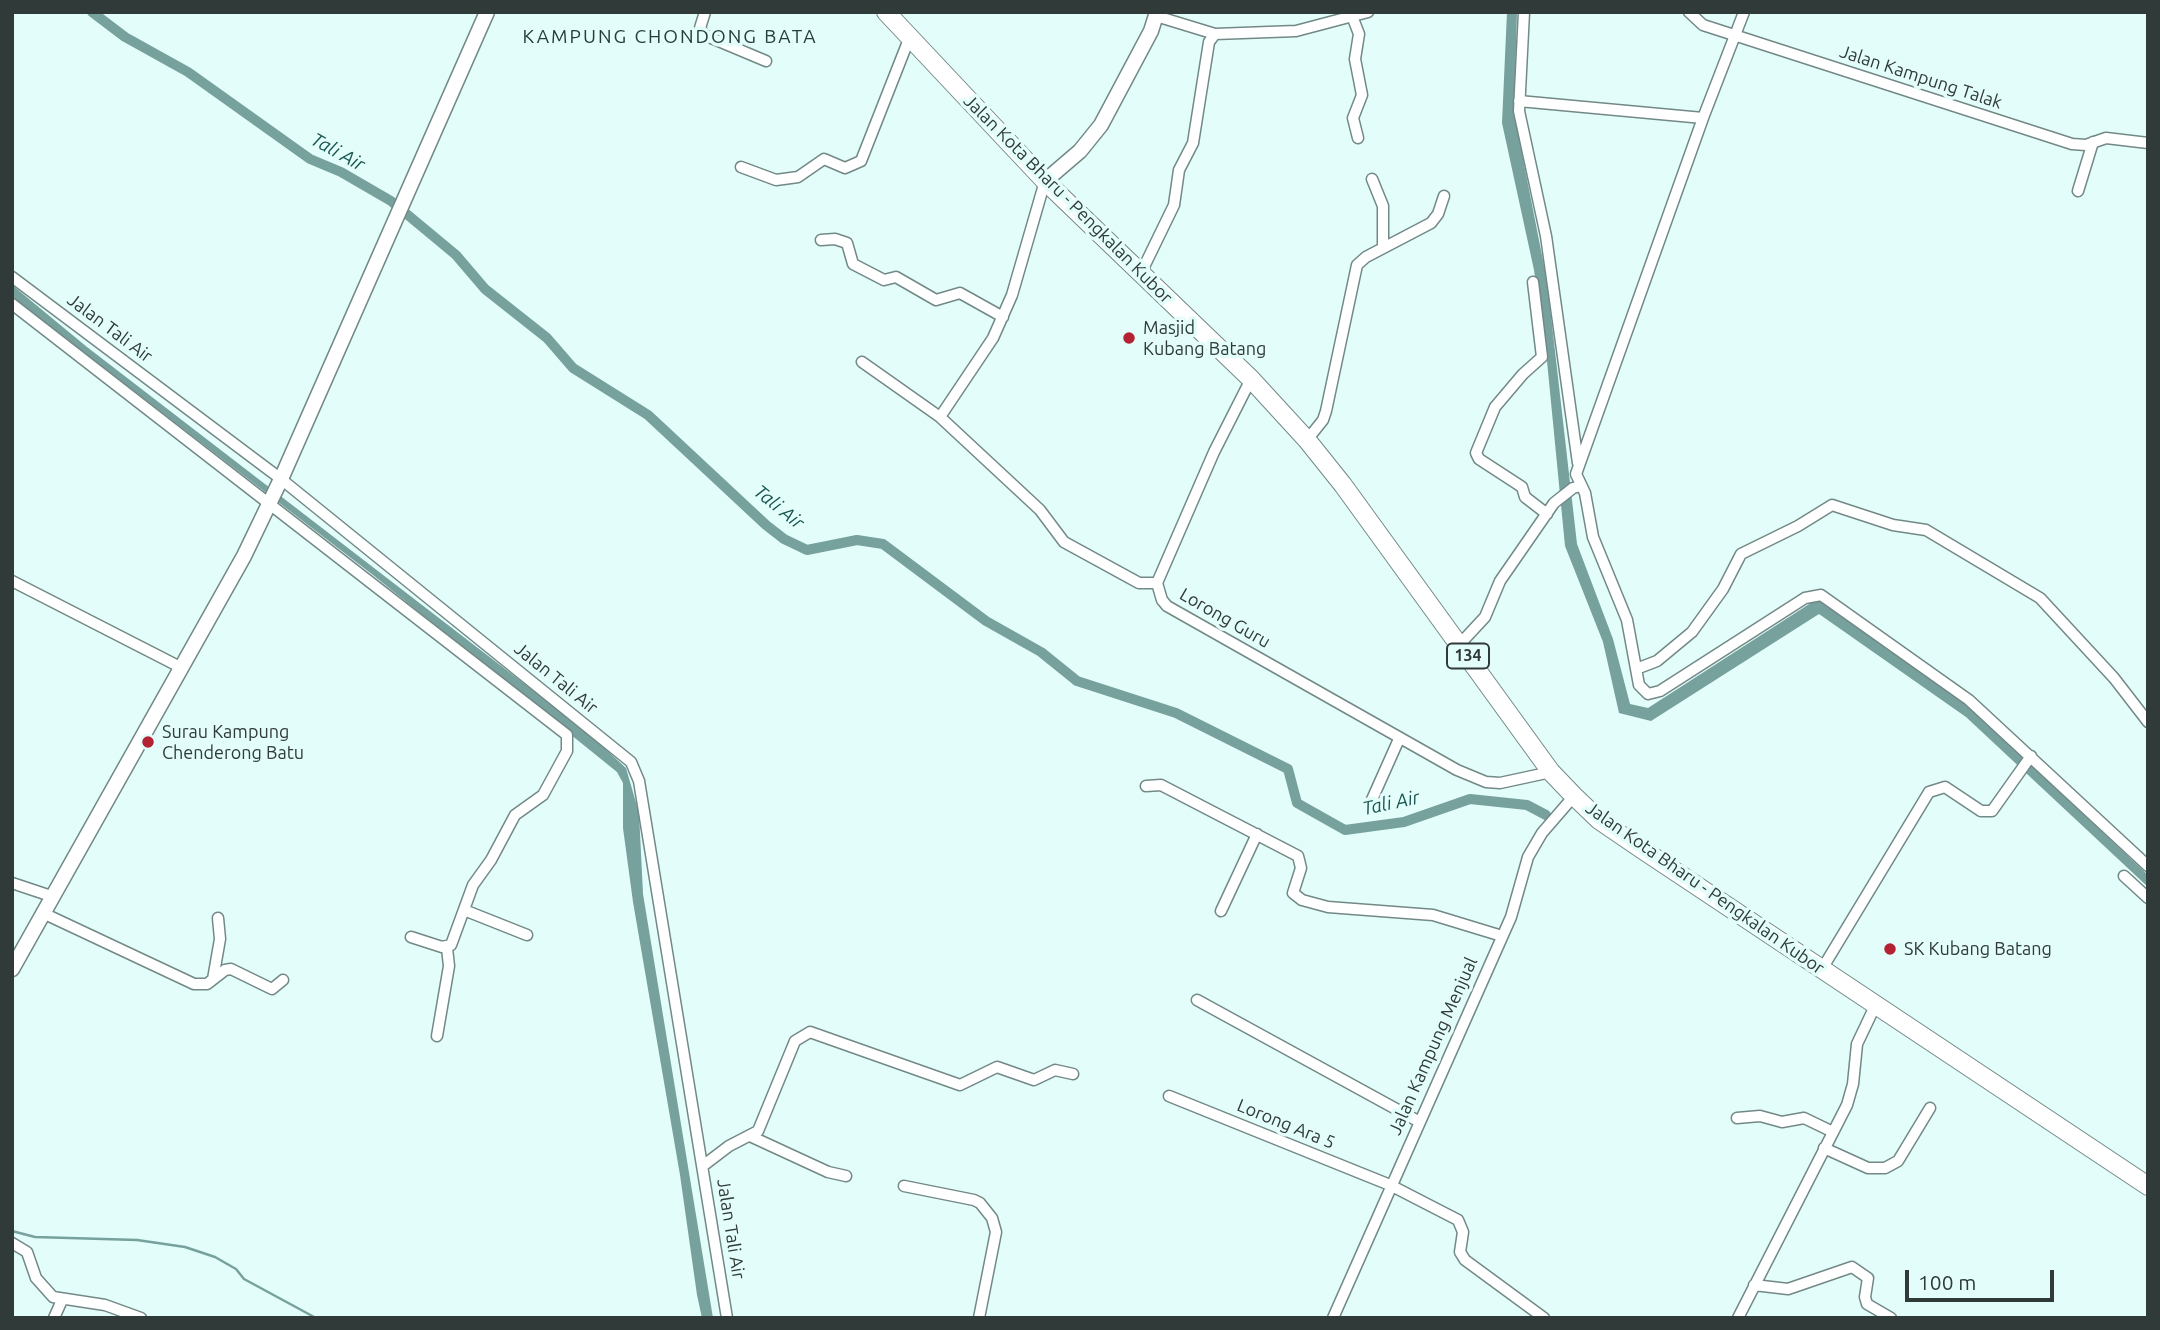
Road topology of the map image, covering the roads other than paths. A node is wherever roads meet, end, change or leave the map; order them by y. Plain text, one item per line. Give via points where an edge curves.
1 (487, 12) edge
2 (705, 12) edge
3 (886, 12) edge
4 (1367, 12) edge
5 (1524, 12) edge
6 (1689, 12) edge
7 (1744, 12) edge
8 (1156, 14) edge
9 (1352, 16) junction
10 (1215, 34) junction
11 (1735, 36) junction
12 (909, 38) junction
13 (766, 61) dead end
14 (1519, 101) junction
15 (1703, 118) junction
16 (1358, 138) dead end
17 (2093, 142) junction
18 (2148, 143) edge
19 (741, 167) dead end
20 (1372, 179) dead end
21 (1045, 181) junction
22 (2078, 191) dead end
23 (1444, 196) dead end
24 (821, 240) dead end
25 (1383, 248) junction
26 (1140, 273) junction
27 (12, 277) edge
28 (1532, 282) dead end
29 (12, 304) edge
30 (1003, 317) junction
31 (862, 362) dead end
32 (1251, 379) junction
33 (940, 417) junction
34 (1307, 440) junction
35 (1578, 467) junction
36 (280, 481) junction
37 (1577, 487) junction
38 (269, 505) junction
39 (1547, 514) junction
40 (12, 581) edge
41 (1157, 583) junction
42 (1459, 645) junction
43 (182, 668) junction
44 (1636, 669) junction
45 (2148, 722) edge
46 (1399, 739) junction
47 (2030, 758) junction
48 (1551, 772) junction
49 (1146, 786) dead end
50 (1574, 796) junction
51 (1370, 804) dead end
52 (1257, 834) junction
53 (2148, 866) edge
54 (2123, 876) dead end
55 (12, 883) edge
56 (54, 897) junction
57 (2148, 898) edge
58 (464, 910) junction
59 (1221, 911) dead end
60 (45, 914) junction
61 (218, 918) dead end
62 (527, 935) dead end
63 (1502, 936) junction
64 (411, 937) dead end
65 (447, 948) junction
66 (12, 969) edge
67 (1822, 969) junction
68 (213, 979) junction
69 (283, 981) dead end
70 (1197, 1000) dead end
71 (1876, 1004) junction
72 (437, 1036) dead end
73 (1073, 1074) dead end
74 (1169, 1096) dead end
75 (1930, 1108) dead end
76 (1737, 1118) dead end
77 (1418, 1121) junction
78 (1833, 1132) junction
79 (750, 1136) junction
80 (1824, 1148) junction
81 (704, 1165) junction
82 (846, 1176) dead end
83 (1390, 1185) junction
84 (904, 1186) dead end
85 (2148, 1186) edge
86 (12, 1243) edge
87 (1754, 1285) junction
88 (62, 1300) junction
89 (54, 1318) edge
90 (141, 1318) edge
91 (727, 1318) edge
92 (979, 1318) edge
93 (1333, 1318) edge
94 (1544, 1318) edge
95 (1738, 1318) edge
96 (1891, 1318) edge

1 - 36 street
2 - 13 street via 700,28 704,35
3 - 12 main road, Jalan Kota Bharu - Pengkalan Kubor / 134
4 - 9 street
5 - 14 street
6 - 11 street, Jalan Kampung Talak via 1699,23
7 - 11 street
8 - 10 street
8 - 21 street via 1101,125
9 - 10 street via 1296,31
9 - 16 street via 1359,34 1354,59 1362,95 1353,118
10 - 26 street via 1209,42 1195,133 1179,170 1174,205
11 - 15 street
11 - 17 street, Jalan Kampung Talak via 2072,144
12 - 19 street via 861,161 845,168 824,159 798,177 776,180
12 - 21 main road, Jalan Kota Bharu - Pengkalan Kubor / 134
14 - 15 street
14 - 35 street via 1546,236
15 - 35 street
17 - 18 street, Jalan Kampung Talak via 2125,138
17 - 22 street
20 - 25 street via 1383,206
21 - 26 main road, Jalan Kota Bharu - Pengkalan Kubor / 134
21 - 30 street
23 - 25 street via 1434,221
24 - 30 street via 847,243 853,264 884,280 896,277 938,300 960,293
25 - 34 street via 1355,268 1323,420
26 - 32 main road, Jalan Kota Bharu - Pengkalan Kubor / 134
27 - 36 street, Jalan Tali Air
28 - 39 street via 1542,358 1495,407 1476,453
29 - 38 street
30 - 33 street via 985,354
31 - 33 street, Lorong Guru
32 - 34 main road, Jalan Kota Bharu - Pengkalan Kubor / 134
32 - 41 street
33 - 41 street, Lorong Guru via 1040,510 1063,542 1139,583
34 - 42 main road, Jalan Kota Bharu - Pengkalan Kubor / 134
35 - 37 street
36 - 38 street
36 - 81 street, Jalan Tali Air via 631,762 639,781
37 - 39 street via 1557,500
37 - 44 street via 1626,620
38 - 43 street
38 - 58 street via 567,735 567,751 543,795 515,815 473,885
39 - 42 street via 1500,582 1485,617
40 - 43 street
41 - 46 street, Lorong Guru via 1167,606
42 - 48 main road, Jalan Kota Bharu - Pengkalan Kubor / 134
43 - 56 street
44 - 45 street via 1657,662 1692,632 1741,554 1832,505 1893,525 1924,529 2040,598
44 - 47 street via 1644,691 1660,691 1805,598 1821,595 1942,679
46 - 48 street, Lorong Guru via 1486,782 1517,782
46 - 51 street
47 - 53 street
47 - 67 street via 1997,809 1987,813 1945,787 1929,792
48 - 50 main road, Jalan Kota Bharu - Pengkalan Kubor / 134
49 - 52 street via 1161,785
50 - 63 street, Jalan Kampung Menjual via 1528,857
50 - 67 main road, Jalan Kota Bharu - Pengkalan Kubor / 134 via 1599,820
52 - 59 street
52 - 63 street via 1298,856 1301,868 1293,892 1302,900 1328,907 1433,915
54 - 57 street
55 - 56 street
56 - 60 street
58 - 62 street
58 - 65 street via 454,941
60 - 66 street
60 - 68 street via 194,984
61 - 68 street
63 - 77 street, Jalan Kampung Menjual
64 - 65 street
65 - 72 street via 449,966
67 - 71 main road, Jalan Kota Bharu - Pengkalan Kubor / 134
68 - 69 street via 231,969 272,989
70 - 77 street
71 - 78 street via 1857,1044 1853,1084
71 - 85 main road, Jalan Kota Bharu - Pengkalan Kubor / 134
73 - 79 street via 1055,1070 1034,1080 997,1067 960,1085 810,1032 795,1041 763,1124
74 - 83 street, Lorong Ara 5
75 - 80 street via 1898,1161 1885,1168 1872,1169
76 - 78 street via 1760,1116 1782,1122 1808,1118
77 - 83 street, Jalan Kampung Menjual
78 - 80 street
79 - 81 street
79 - 82 street
80 - 87 street
81 - 91 street, Jalan Tali Air
83 - 93 street, Jalan Kampung Menjual
83 - 94 street, Lorong Ara 5 via 1458,1220 1463,1232 1460,1252 1465,1260
84 - 92 street via 974,1200 992,1218 996,1232
86 - 88 street via 27,1252 42,1288
87 - 95 street
87 - 96 street via 1788,1289 1852,1267 1868,1278 1867,1304
88 - 89 street
88 - 90 street via 105,1306

